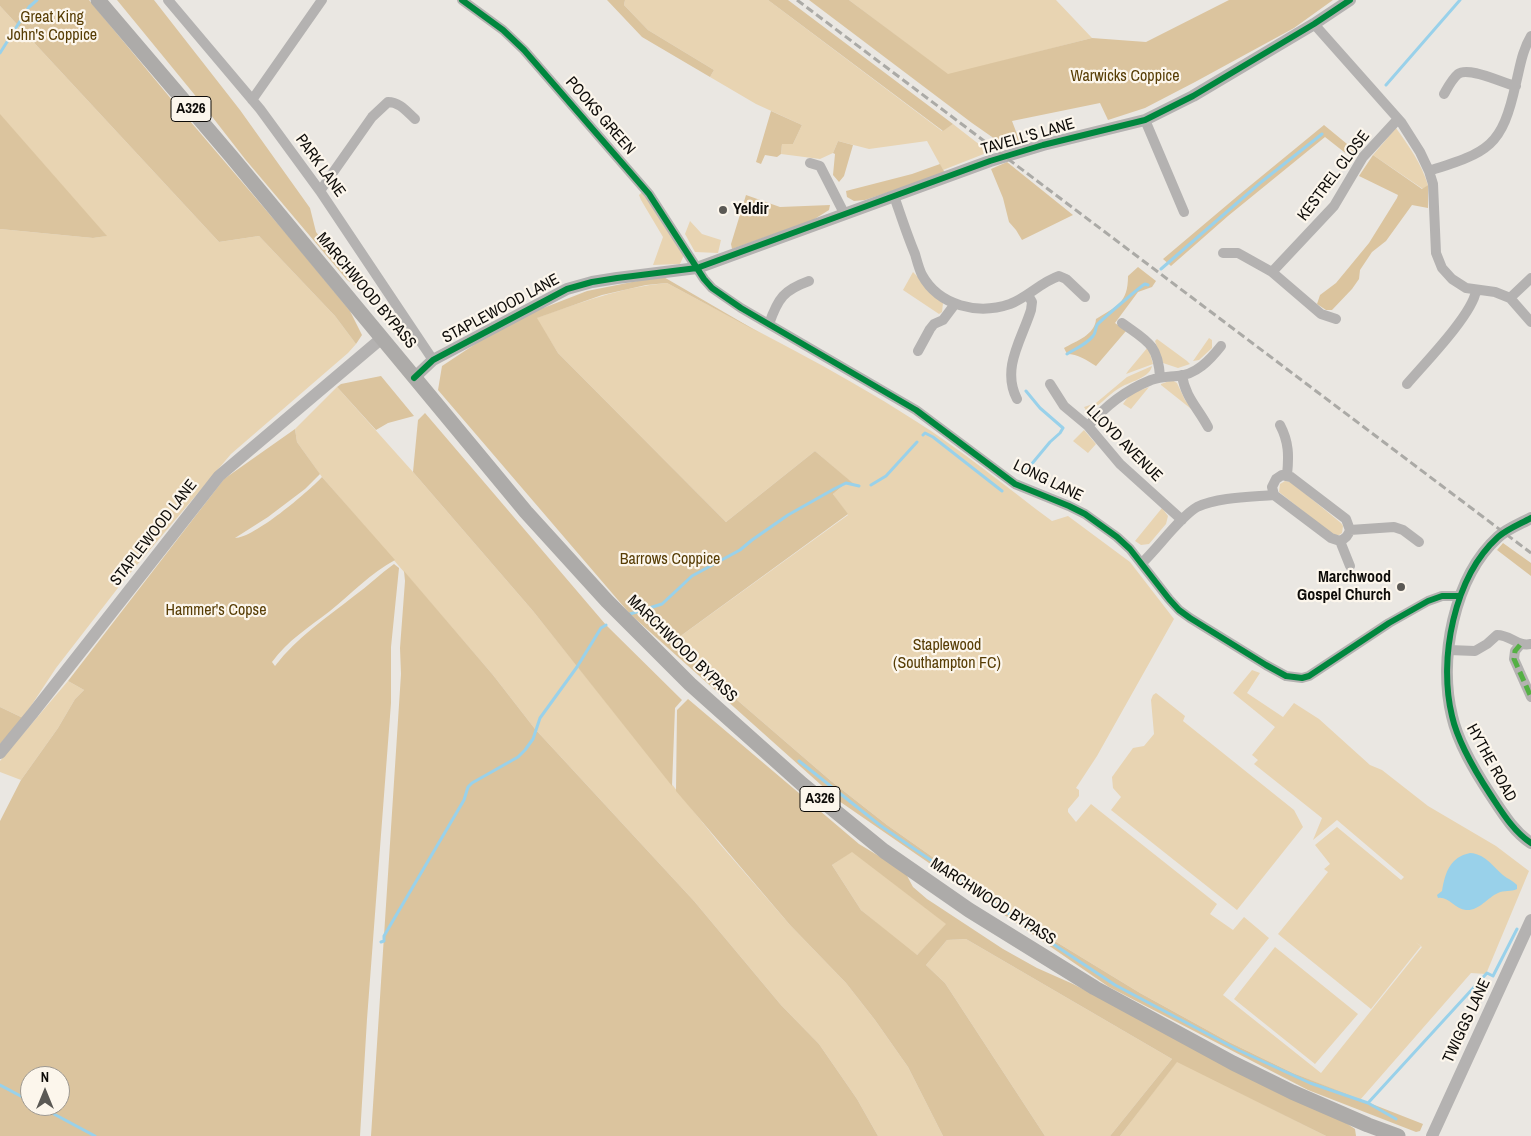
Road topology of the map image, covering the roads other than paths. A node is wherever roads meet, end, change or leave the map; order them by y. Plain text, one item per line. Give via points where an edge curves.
1 (98, 0) edge
2 (168, 0) edge
3 (322, 0) edge
4 (462, 0) edge
5 (1350, 0) edge
6 (1314, 24) junction
7 (1531, 36) edge
8 (1516, 86) junction
9 (1444, 94) dead end
10 (252, 100) junction
11 (414, 119) dead end
12 (1398, 119) junction
13 (1145, 120) junction
14 (810, 163) dead end
15 (1429, 172) junction
16 (320, 191) junction
17 (894, 196) junction
18 (1184, 212) dead end
19 (844, 213) junction
20 (1223, 253) dead end
21 (697, 268) junction
22 (1272, 272) junction
23 (1531, 278) edge
24 (809, 281) dead end
25 (1476, 291) junction
26 (1028, 295) junction
27 (1085, 297) dead end
28 (1510, 298) junction
29 (955, 304) junction
30 (1336, 319) dead end
31 (1531, 322) edge
32 (1122, 323) dead end
33 (768, 324) junction
34 (382, 338) junction
35 (1221, 346) dead end
36 (918, 351) dead end
37 (433, 360) junction
38 (1182, 375) junction
39 (1160, 377) junction
40 (414, 378) junction
41 (1050, 384) dead end
42 (1407, 384) dead end
43 (1017, 400) dead end
44 (1280, 425) dead end
45 (1088, 426) junction
46 (1208, 427) dead end
47 (1286, 475) junction
48 (1274, 495) junction
49 (1531, 518) edge
50 (1182, 520) junction
51 (1350, 530) junction
52 (1340, 542) junction
53 (1419, 542) dead end
54 (1142, 563) junction
55 (1350, 566) dead end
56 (1459, 596) junction
57 (1531, 644) edge
58 (1520, 645) junction
59 (1449, 650) junction
60 (1531, 697) edge
61 (0, 753) edge
62 (1531, 844) edge
63 (1531, 920) edge
64 (1366, 1130) edge
65 (1398, 1136) edge
66 (1432, 1136) edge

1 - 34 main road, MARCHWOOD BYPASS / A326
2 - 10 street, PARK LANE
3 - 10 street
4 - 21 street, POOKS GREEN via 524,50 649,194
5 - 6 street, TAVELL'S LANE
6 - 12 street
6 - 13 street, TAVELL'S LANE via 1194,96
7 - 8 street via 1524,50
8 - 9 street via 1476,72 1463,71
8 - 15 street via 1506,123 1495,140 1471,157
10 - 16 street, PARK LANE
11 - 16 street via 400,105 388,102 372,117
12 - 15 street
12 - 22 street, KESTREL CLOSE via 1363,157 1334,206
13 - 17 street, TAVELL'S LANE via 1005,156
13 - 18 street
14 - 19 street via 820,166
15 - 25 street via 1433,184 1439,261 1452,279
16 - 37 street, PARK LANE
17 - 19 street, TAVELL'S LANE
17 - 29 street via 922,276 935,291
19 - 21 street, TAVELL'S LANE
20 - 22 street via 1238,253
21 - 33 street, LONG LANE via 712,288
21 - 37 street, STAPLEWOOD LANE via 592,282 567,289
22 - 30 street via 1321,314
23 - 28 street
24 - 33 street via 788,290
25 - 28 street via 1495,292
25 - 42 street via 1473,301 1447,338
26 - 27 street via 1059,276
26 - 29 street via 991,308
26 - 43 street via 1032,310 1011,366 1012,390
28 - 31 street
29 - 36 street via 943,320 930,329
32 - 39 street via 1153,347
33 - 54 street, LONG LANE via 916,410 1015,484 1085,514 1117,537
34 - 40 main road, MARCHWOOD BYPASS / A326
34 - 61 street, STAPLEWOOD LANE via 220,476
35 - 38 street via 1208,362
37 - 40 street, STAPLEWOOD LANE
38 - 39 street
38 - 46 street via 1187,396
39 - 45 street via 1120,395
40 - 64 main road, MARCHWOOD BYPASS / A326 via 526,512 621,615 690,684 802,784 884,851 969,910 1095,988
41 - 45 street, LLOYD AVENUE via 1064,406
44 - 47 street via 1287,438 1289,457
45 - 50 street, LLOYD AVENUE via 1120,464
47 - 48 street via 1276,479 1272,487
47 - 51 street via 1346,519
48 - 50 street via 1208,503
48 - 52 street
49 - 56 street, HYTHE ROAD via 1494,541 1473,567
50 - 54 street
51 - 52 street
51 - 53 street via 1394,527
52 - 55 street
54 - 56 street, LONG LANE via 1179,610 1266,665 1294,678 1309,676 1428,601 1442,596
56 - 59 street, HYTHE ROAD
57 - 58 street
58 - 59 street via 1506,636 1497,635 1475,651
58 - 60 street via 1514,659
59 - 62 street, HYTHE ROAD via 1449,698 1452,717 1462,742 1504,816
63 - 66 street, TWIGGS LANE
64 - 65 main road, MARCHWOOD BYPASS / A326

